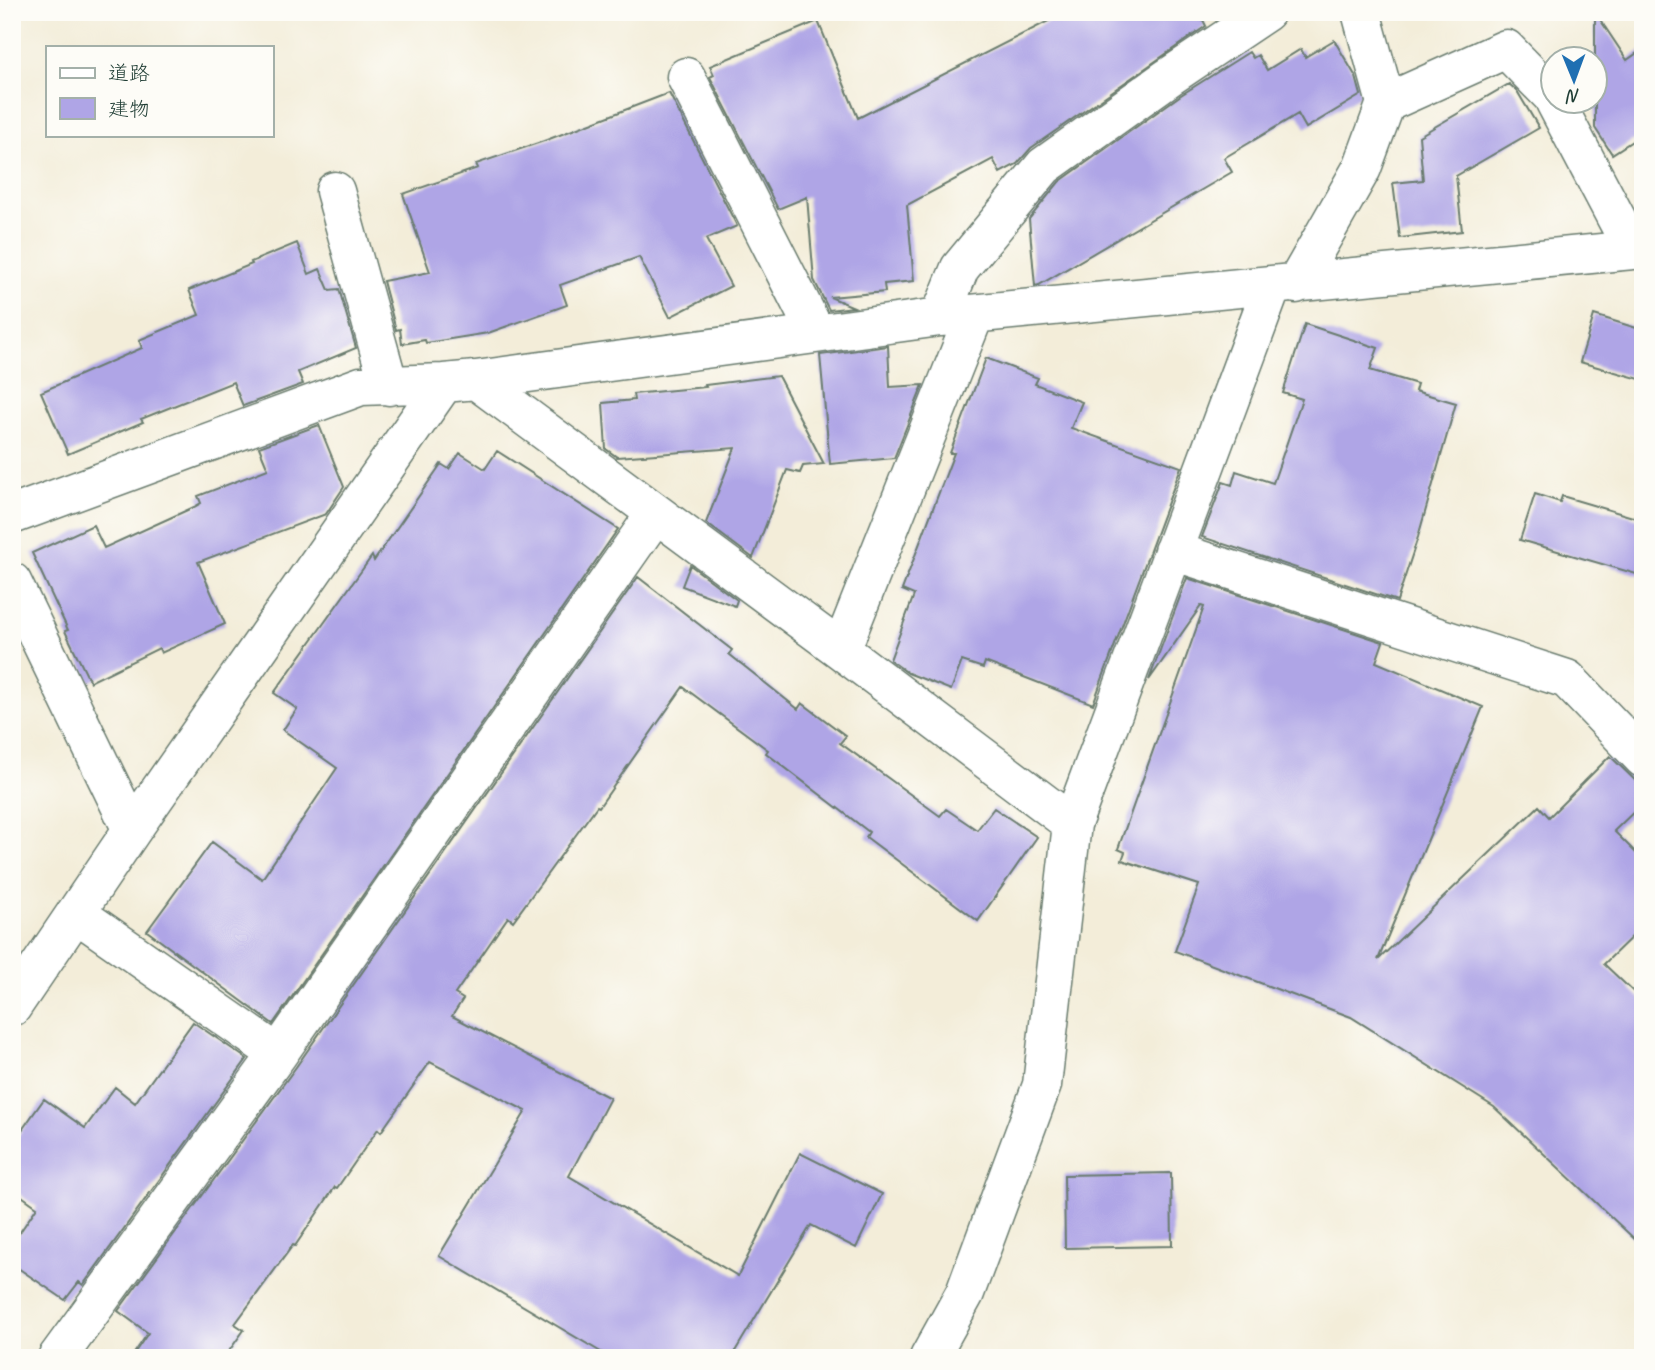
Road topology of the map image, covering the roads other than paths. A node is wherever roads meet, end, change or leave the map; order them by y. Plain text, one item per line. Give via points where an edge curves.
1 (1266, 12) edge
2 (1361, 12) edge
3 (687, 77) dead end
4 (1540, 85) edge
5 (1386, 103) junction
6 (1563, 116) edge
7 (335, 191) dead end
8 (1638, 250) edge
9 (1284, 285) junction
10 (957, 316) junction
11 (816, 333) junction
12 (460, 382) junction
13 (389, 386) junction
14 (656, 513) junction
15 (12, 514) edge
16 (1173, 551) junction
17 (12, 582) edge
18 (841, 650) junction
19 (1643, 758) edge
20 (1072, 824) junction
21 (132, 830) junction
22 (76, 913) junction
23 (16, 995) edge
24 (278, 1054) junction
25 (57, 1358) edge
26 (929, 1358) edge

1 - 10 street via 1044,166 960,268
2 - 5 street
3 - 11 street
4 - 5 street via 1506,49
5 - 9 street via 1362,169
6 - 8 street
7 - 13 street
8 - 9 street
9 - 10 street
9 - 16 street
10 - 11 street
10 - 18 street
11 - 12 street
12 - 13 street
12 - 14 street
12 - 21 street
13 - 15 street via 361,386
14 - 18 street
14 - 24 street
16 - 19 street via 1567,679
16 - 20 street
17 - 21 street
18 - 20 street
20 - 26 street via 1042,1085 965,1293
21 - 22 street
22 - 23 street
22 - 24 street
24 - 25 street

